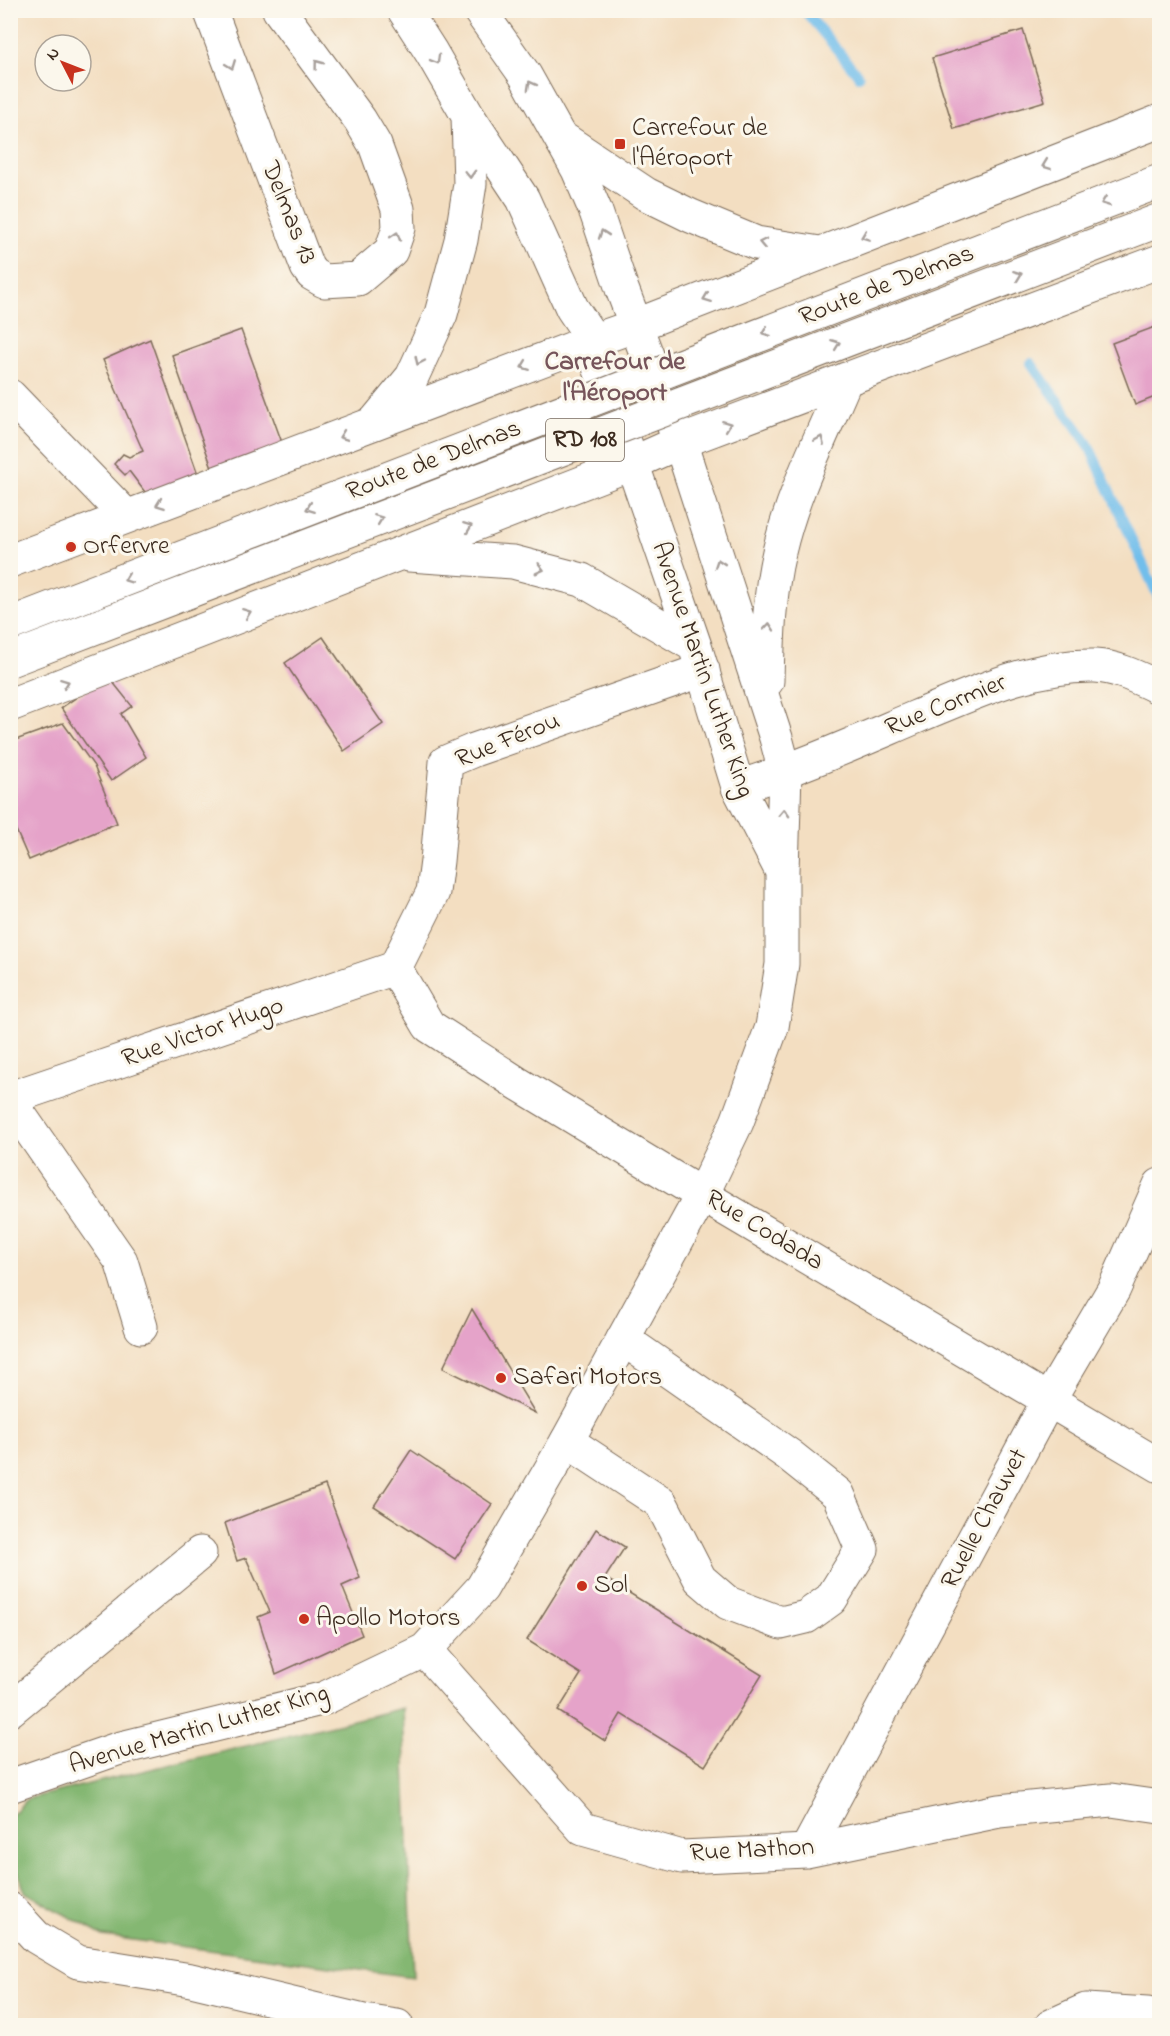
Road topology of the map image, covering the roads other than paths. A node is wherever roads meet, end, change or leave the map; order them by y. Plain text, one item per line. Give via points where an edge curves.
1 (210, 10) edge
2 (279, 10) edge
3 (404, 10) edge
4 (479, 10) edge
5 (468, 116) junction
6 (1160, 121) edge
7 (559, 136) junction
8 (1160, 181) edge
9 (1160, 220) edge
10 (820, 253) junction
11 (1160, 261) edge
12 (637, 325) junction
13 (589, 342) junction
14 (846, 379) junction
15 (10, 396) edge
16 (373, 424) junction
17 (680, 442) junction
18 (636, 473) junction
19 (126, 516) junction
20 (398, 554) junction
21 (10, 561) edge
22 (10, 624) edge
23 (699, 658) junction
24 (10, 660) edge
25 (1160, 688) edge
26 (10, 705) edge
27 (767, 706) junction
28 (785, 772) junction
29 (738, 787) junction
30 (782, 872) junction
31 (394, 968) junction
32 (10, 1099) edge
33 (1160, 1185) edge
34 (702, 1195) junction
35 (141, 1327) dead end
36 (623, 1339) junction
37 (1048, 1401) junction
38 (567, 1441) junction
39 (1160, 1466) edge
40 (200, 1553) dead end
41 (425, 1650) junction
42 (10, 1710) edge
43 (10, 1786) edge
44 (1160, 1807) edge
45 (806, 1851) junction
46 (10, 1909) edge
47 (1160, 2019) edge
48 (397, 2025) edge
49 (1051, 2025) edge

1 -> 2 main road, Delmas 13 via 307,267 324,281 358,279 391,251 399,228 398,208 375,145 360,120
3 -> 5 main road, Avenue Martin Luther King
7 -> 4 main road, Avenue Martin Luther King via 525,75
5 - 13 main road, Avenue Martin Luther King via 523,199
5 -> 16 main road via 470,184 461,240 441,314 412,377
6 -> 10 main road
10 -> 7 main road via 756,243 691,216 646,194
12 -> 7 main road, Avenue Martin Luther King via 596,212
8 -> 22 main road, Route de Delmas / RD 108, bridge
24 -> 9 main road, Route de Delmas / RD 108, bridge
10 -> 12 main road
11 - 14 main road
12 - 13 main road
12 - 17 main road, Avenue Martin Luther King
13 -> 16 main road
13 - 18 main road, Avenue Martin Luther King
17 -> 14 main road
27 -> 14 main road via 769,628 778,553 793,503
15 - 19 main road
16 -> 19 main road
17 - 18 main road
27 -> 17 main road, Avenue Martin Luther King
20 -> 18 main road
18 - 23 main road, Avenue Martin Luther King
19 - 21 main road
20 -> 23 main road via 513,562 582,580
26 -> 20 main road
23 - 29 main road, Avenue Martin Luther King
23 - 31 main road, Rue Férou via 446,762 433,892
25 - 28 main road, Rue Cormier via 1127,673 1097,666 1046,670 990,686
27 - 28 main road, Avenue Martin Luther King
28 - 29 main road, Rue Cormier
30 -> 28 main road, Avenue Martin Luther King
29 - 30 main road, Avenue Martin Luther King
30 - 34 main road, Avenue Martin Luther King via 782,964 772,1027 736,1122
31 - 32 main road, Rue Victor Hugo
31 - 34 main road, Rue Codada via 429,1026
32 - 35 main road via 121,1261
33 - 37 main road, Ruelle Chauvet via 1114,1289
34 - 36 main road, Avenue Martin Luther King
34 - 37 main road, Rue Codada
36 - 38 main road, Avenue Martin Luther King
36 - 38 main road via 838,1494 862,1549 831,1599 806,1617 781,1623 728,1603 700,1579 661,1503
37 - 39 main road, Rue Codada
37 - 45 main road, Ruelle Chauvet
38 - 41 main road, Avenue Martin Luther King via 482,1588
40 - 42 main road
41 - 43 main road, Avenue Martin Luther King via 325,1698 117,1749
41 - 45 main road, Rue Mathon via 583,1829 682,1857
44 - 45 main road, Rue Mathon via 1111,1800 999,1811
46 - 48 main road via 36,1937 78,1962 191,1980 364,2021
47 - 49 main road via 1148,2014 1086,2010

